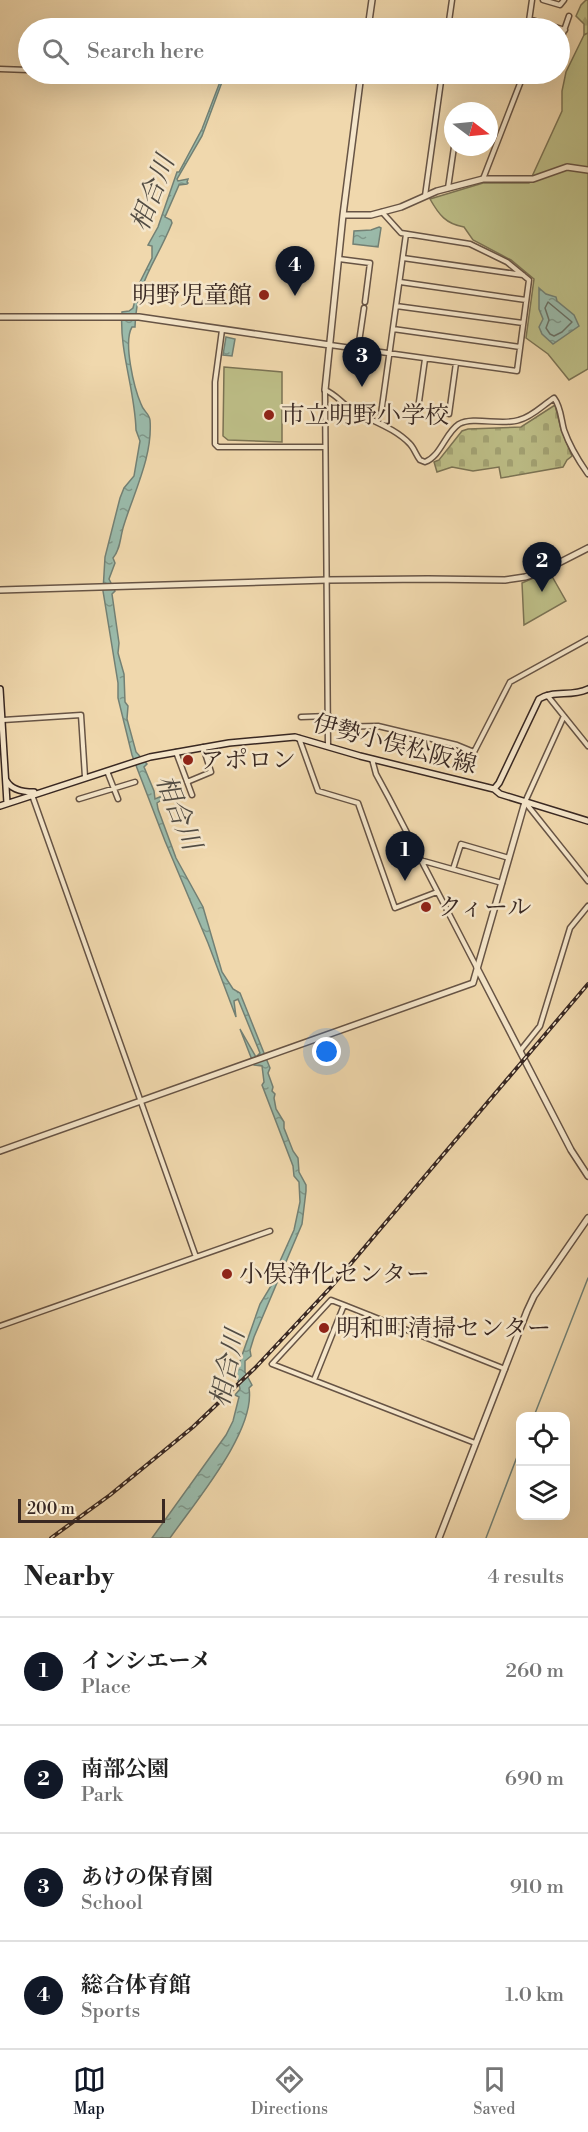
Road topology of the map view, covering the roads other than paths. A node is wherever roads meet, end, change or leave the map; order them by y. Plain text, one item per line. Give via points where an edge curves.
1 (372, 0) edge
2 (452, 0) edge
3 (532, 0) edge
4 (543, 0) edge
5 (564, 0) edge
6 (369, 18) edge
7 (449, 18) edge
8 (530, 18) edge
9 (0, 69) edge
10 (18, 70) edge
11 (360, 84) edge
12 (441, 84) edge
13 (520, 84) edge
14 (453, 156) edge
15 (588, 170) edge
16 (483, 179) junction
17 (448, 188) junction
18 (425, 196) junction
19 (382, 212) junction
20 (343, 215) junction
21 (406, 234) junction
22 (403, 258) junction
23 (339, 259) junction
24 (524, 275) junction
25 (400, 282) junction
26 (526, 300) junction
27 (365, 302) dead end
28 (396, 306) junction
29 (364, 308) dead end
30 (0, 317) edge
31 (523, 323) junction
32 (393, 329) junction
33 (222, 330) junction
34 (330, 345) junction
35 (520, 347) junction
36 (358, 349) junction
37 (389, 354) junction
38 (425, 359) junction
39 (456, 363) junction
40 (325, 390) junction
41 (381, 414) dead end
42 (449, 414) dead end
43 (417, 416) dead end
44 (325, 447) junction
45 (588, 474) edge
46 (588, 548) edge
47 (327, 580) junction
48 (0, 590) edge
49 (588, 639) edge
50 (0, 689) edge
51 (588, 689) edge
52 (547, 695) junction
53 (329, 716) junction
54 (564, 716) junction
55 (301, 717) dead end
56 (2, 721) edge
57 (329, 727) junction
58 (299, 737) junction
59 (327, 746) junction
60 (588, 746) edge
61 (203, 747) junction
62 (176, 752) junction
63 (372, 759) junction
64 (107, 770) junction
65 (85, 777) junction
66 (5, 778) junction
67 (135, 782) dead end
68 (187, 782) junction
69 (3, 786) edge
70 (113, 788) junction
71 (494, 789) junction
72 (41, 791) junction
73 (32, 795) junction
74 (192, 795) dead end
75 (79, 799) dead end
76 (118, 799) dead end
77 (525, 802) junction
78 (7, 803) junction
79 (0, 806) edge
80 (588, 821) edge
81 (509, 858) junction
82 (420, 860) junction
83 (453, 869) junction
84 (588, 881) edge
85 (502, 883) junction
86 (437, 892) junction
87 (588, 906) edge
88 (477, 968) junction
89 (520, 1051) junction
90 (141, 1102) junction
91 (0, 1151) edge
92 (588, 1176) edge
93 (588, 1218) edge
94 (270, 1231) dead end
95 (196, 1257) junction
96 (344, 1305) junction
97 (0, 1326) edge
98 (505, 1369) junction
99 (314, 1380) junction
100 (476, 1443) junction
101 (439, 1538) edge

1 - 6 street
2 - 7 street
3 - 8 street
4 - 5 street via 560,5
9 - 10 street
11 - 20 street
12 - 18 street
13 - 16 street
14 - 17 street
15 - 16 street via 567,167 533,179
16 - 17 street
17 - 18 street
18 - 19 street
19 - 20 street
19 - 21 street
20 - 23 street
21 - 22 street
21 - 24 street via 470,244 496,255
22 - 24 street
22 - 25 street
23 - 27 street via 370,263
23 - 34 street
24 - 26 street via 529,280
25 - 26 street
25 - 28 street
26 - 31 street
28 - 31 street
28 - 32 street
29 - 36 street
30 - 33 street via 139,317
31 - 35 street
32 - 35 street
32 - 37 street
33 - 34 street
33 - 44 street via 215,382 215,444
34 - 36 street
34 - 40 street
35 - 39 street via 517,371
36 - 37 street
37 - 38 street
37 - 41 street
38 - 39 street
38 - 43 street
39 - 42 street
40 - 44 street
40 - 45 street via 401,437 425,462 462,423 516,421 554,398 574,453
44 - 47 street
46 - 47 street via 541,572 510,580
47 - 48 street
47 - 53 street
49 - 57 street via 510,682 474,752 378,726
50 - 56 street
51 - 52 street
52 - 54 street
52 - 71 street, 伊勢小俣松阪線 via 536,704
53 - 55 street
53 - 57 street
54 - 60 street
54 - 77 street
56 - 65 street via 81,715
56 - 66 street
57 - 59 street
58 - 59 street, 伊勢小俣松阪線
58 - 61 street, 伊勢小俣松阪線
58 - 86 street via 318,791 358,803 395,908
59 - 63 street, 伊勢小俣松阪線
61 - 62 street, 伊勢小俣松阪線
61 - 68 street via 212,772
62 - 64 street, 伊勢小俣松阪線
62 - 68 street
63 - 71 street, 伊勢小俣松阪線
63 - 82 street
64 - 65 street, 伊勢小俣松阪線
64 - 70 street
65 - 72 street, 伊勢小俣松阪線
66 - 69 street
66 - 72 street via 17,790
67 - 70 street
68 - 74 street
69 - 78 street
70 - 75 street
70 - 76 street
71 - 77 street
72 - 73 street, 伊勢小俣松阪線
73 - 78 street, 伊勢小俣松阪線
73 - 90 street
77 - 80 street
77 - 81 street
77 - 84 street
78 - 79 street, 伊勢小俣松阪線
81 - 83 street via 461,844
81 - 85 street
82 - 83 street
82 - 86 street
83 - 85 street
85 - 88 street
86 - 88 street
87 - 89 street via 570,928 540,1026
88 - 89 street
88 - 90 street via 473,983 465,987
89 - 92 street
90 - 91 street
90 - 95 street
93 - 98 street via 534,1296
94 - 95 street
95 - 97 street
96 - 98 street
96 - 99 street
96 - 99 street via 331,1300 272,1364
98 - 100 street
99 - 100 street
100 - 101 street

